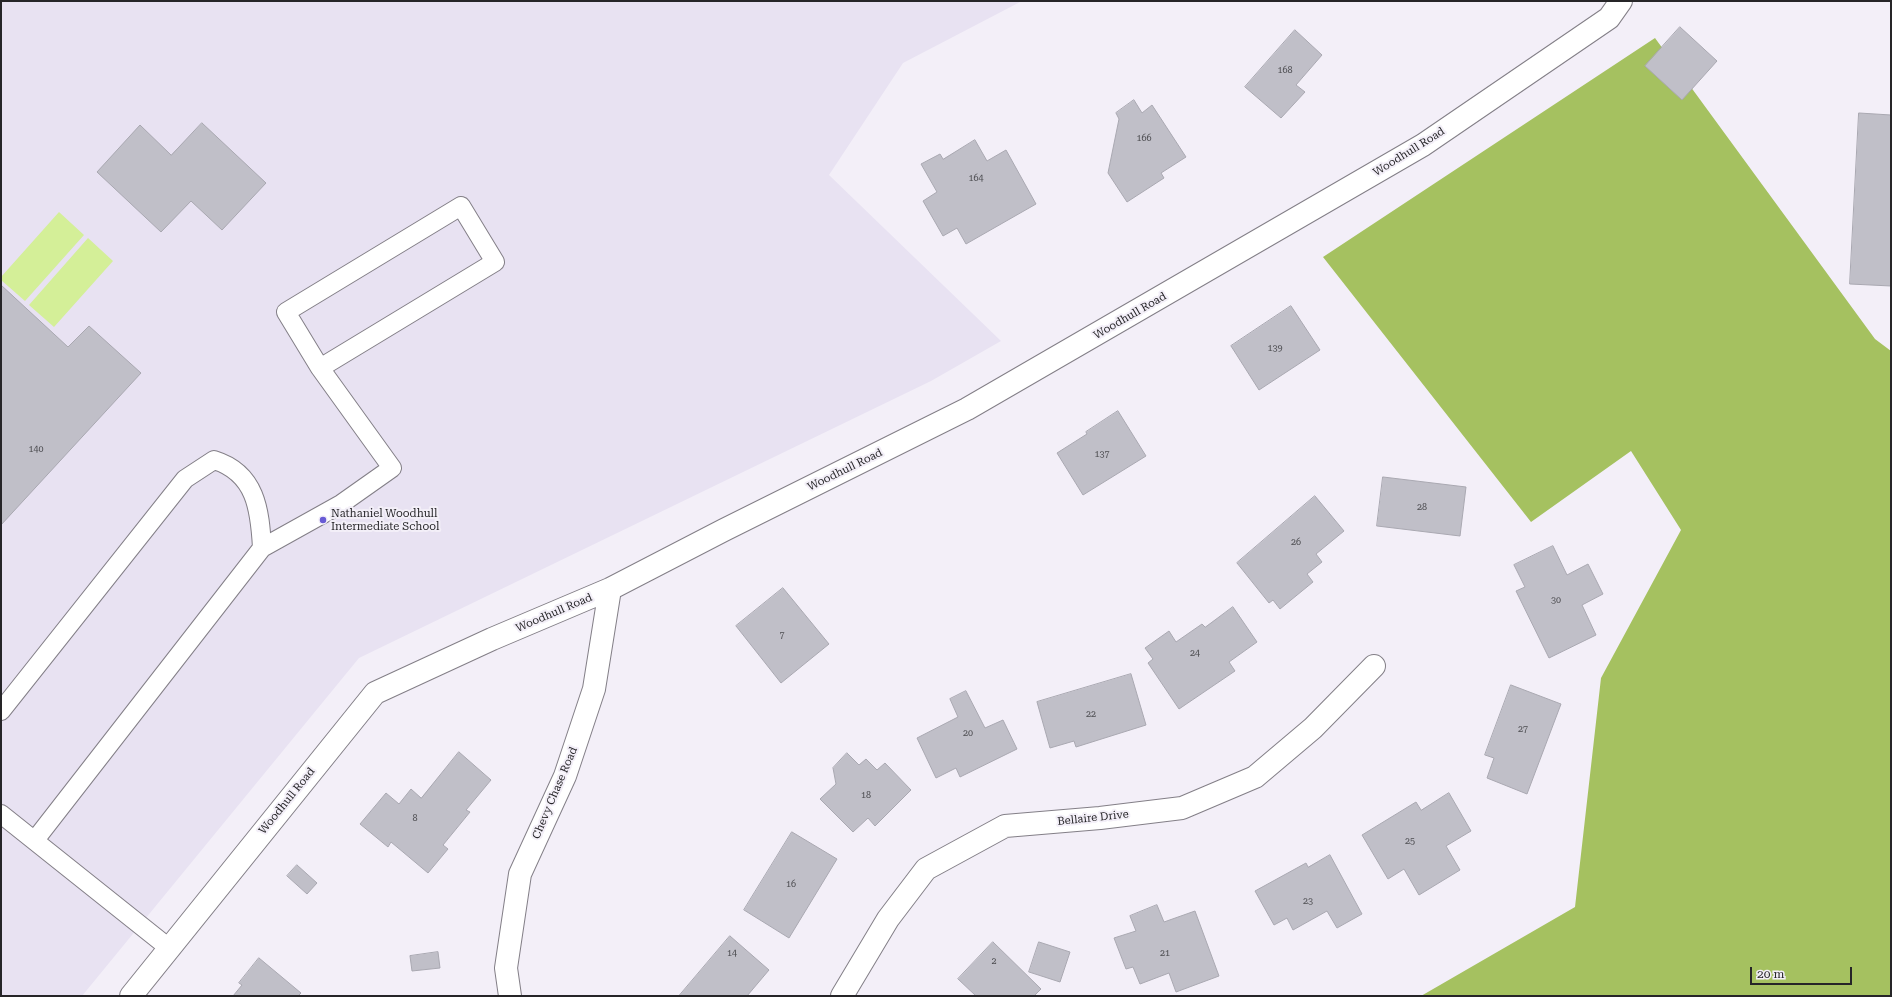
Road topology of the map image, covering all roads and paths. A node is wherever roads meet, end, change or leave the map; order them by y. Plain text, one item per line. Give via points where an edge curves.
1 (1620, 1) edge
2 (320, 368) junction
3 (262, 548) junction
4 (610, 589) junction
5 (1374, 666) dead end
6 (1, 711) edge
7 (1, 814) edge
8 (35, 840) junction
9 (169, 948) junction
10 (845, 994) edge
11 (130, 996) edge
12 (510, 996) edge

1 - 4 street, Woodhull Road via 1609,18 1423,145 1086,342 967,409
2 - 2 lane via 495,262 461,206 286,312
2 - 3 lane via 392,468 341,504
3 - 6 lane via 261,519 256,500 247,483 228,464 214,460 185,479
3 - 8 lane
4 - 9 street, Woodhull Road via 374,693
4 - 12 street, Chevy Chase Road via 594,689 565,776 520,874 506,968
5 - 10 street, Bellaire Drive via 1313,728 1255,777 1182,808 1005,826 926,869 888,919
7 - 8 lane
8 - 9 lane
9 - 11 street, Woodhull Road

